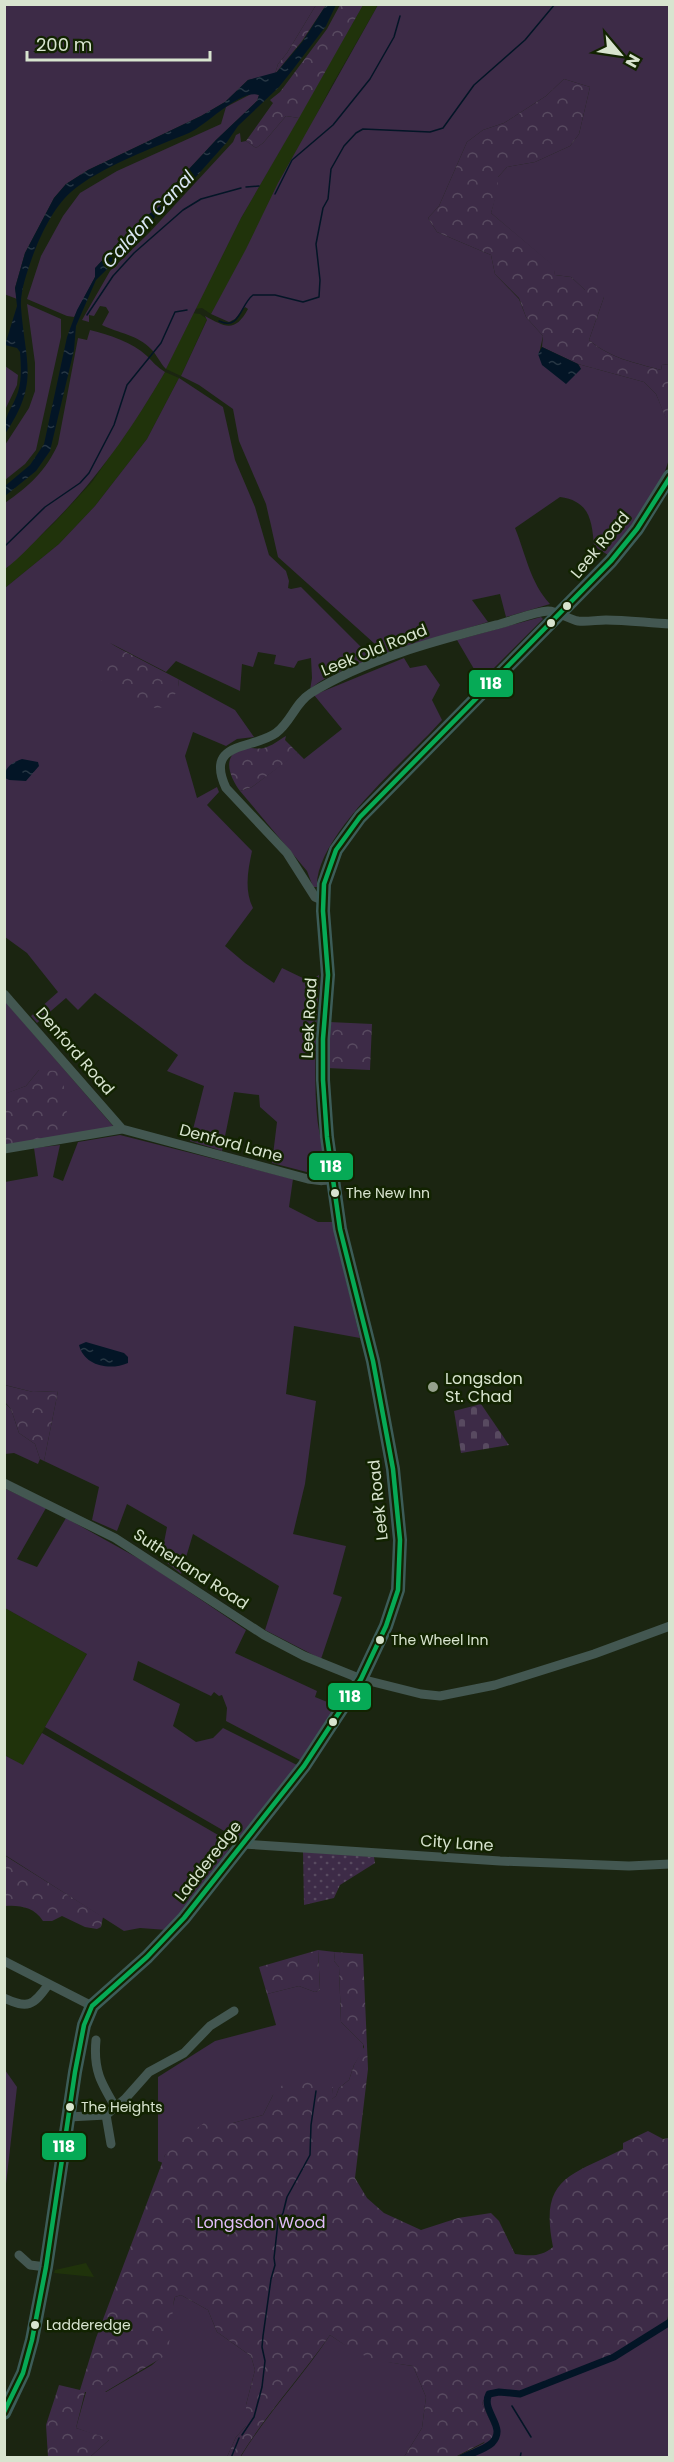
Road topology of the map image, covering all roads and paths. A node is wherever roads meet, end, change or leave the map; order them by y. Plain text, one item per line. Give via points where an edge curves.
1 (669, 476) edge
2 (560, 614) junction
3 (669, 624) edge
4 (322, 900) junction
5 (4, 994) edge
6 (122, 1129) junction
7 (4, 1149) edge
8 (332, 1177) junction
9 (4, 1483) edge
10 (669, 1626) edge
11 (361, 1679) junction
12 (243, 1844) junction
13 (669, 1864) edge
14 (4, 1961) edge
15 (48, 1985) junction
16 (4, 1998) edge
17 (92, 2007) junction
18 (234, 2011) dead end
19 (96, 2040) dead end
20 (116, 2108) junction
21 (106, 2115) junction
22 (69, 2116) junction
23 (111, 2144) dead end
24 (19, 2254) dead end
25 (46, 2267) junction
26 (4, 2413) edge

1 - 2 highway, Leek Road via 618,553
2 - 3 street via 578,621
2 - 4 highway, Leek Road via 360,817 336,850
2 - 4 street, Leek Old Road via 546,611 377,662 312,693 273,735 233,748 225,756 221,765 226,789 287,853 315,897
4 - 8 highway, Leek Road via 328,975 323,1080
5 - 6 street, Denford Road
6 - 7 street
6 - 8 street, Denford Lane via 308,1179
8 - 11 highway, Leek Road via 393,1469 399,1540 400,1570 393,1608
9 - 11 street, Sutherland Road via 115,1538 264,1635
10 - 11 street, Sutherland Road via 594,1654 467,1692 421,1694
11 - 12 highway, Ladderedge via 322,1740
12 - 13 street, City Lane via 500,1861
12 - 17 highway, Ladderedge via 184,1918
14 - 15 street
15 - 16 street via 28,2005
15 - 17 street
17 - 22 highway, Ladderedge via 84,2025
18 - 20 street via 210,2026 184,2053 149,2072
19 - 20 street via 94,2057 99,2078
20 - 21 street
21 - 22 street
21 - 23 street
22 - 25 highway, Ladderedge
24 - 25 street via 30,2265
25 - 26 highway, Ladderedge via 23,2373

